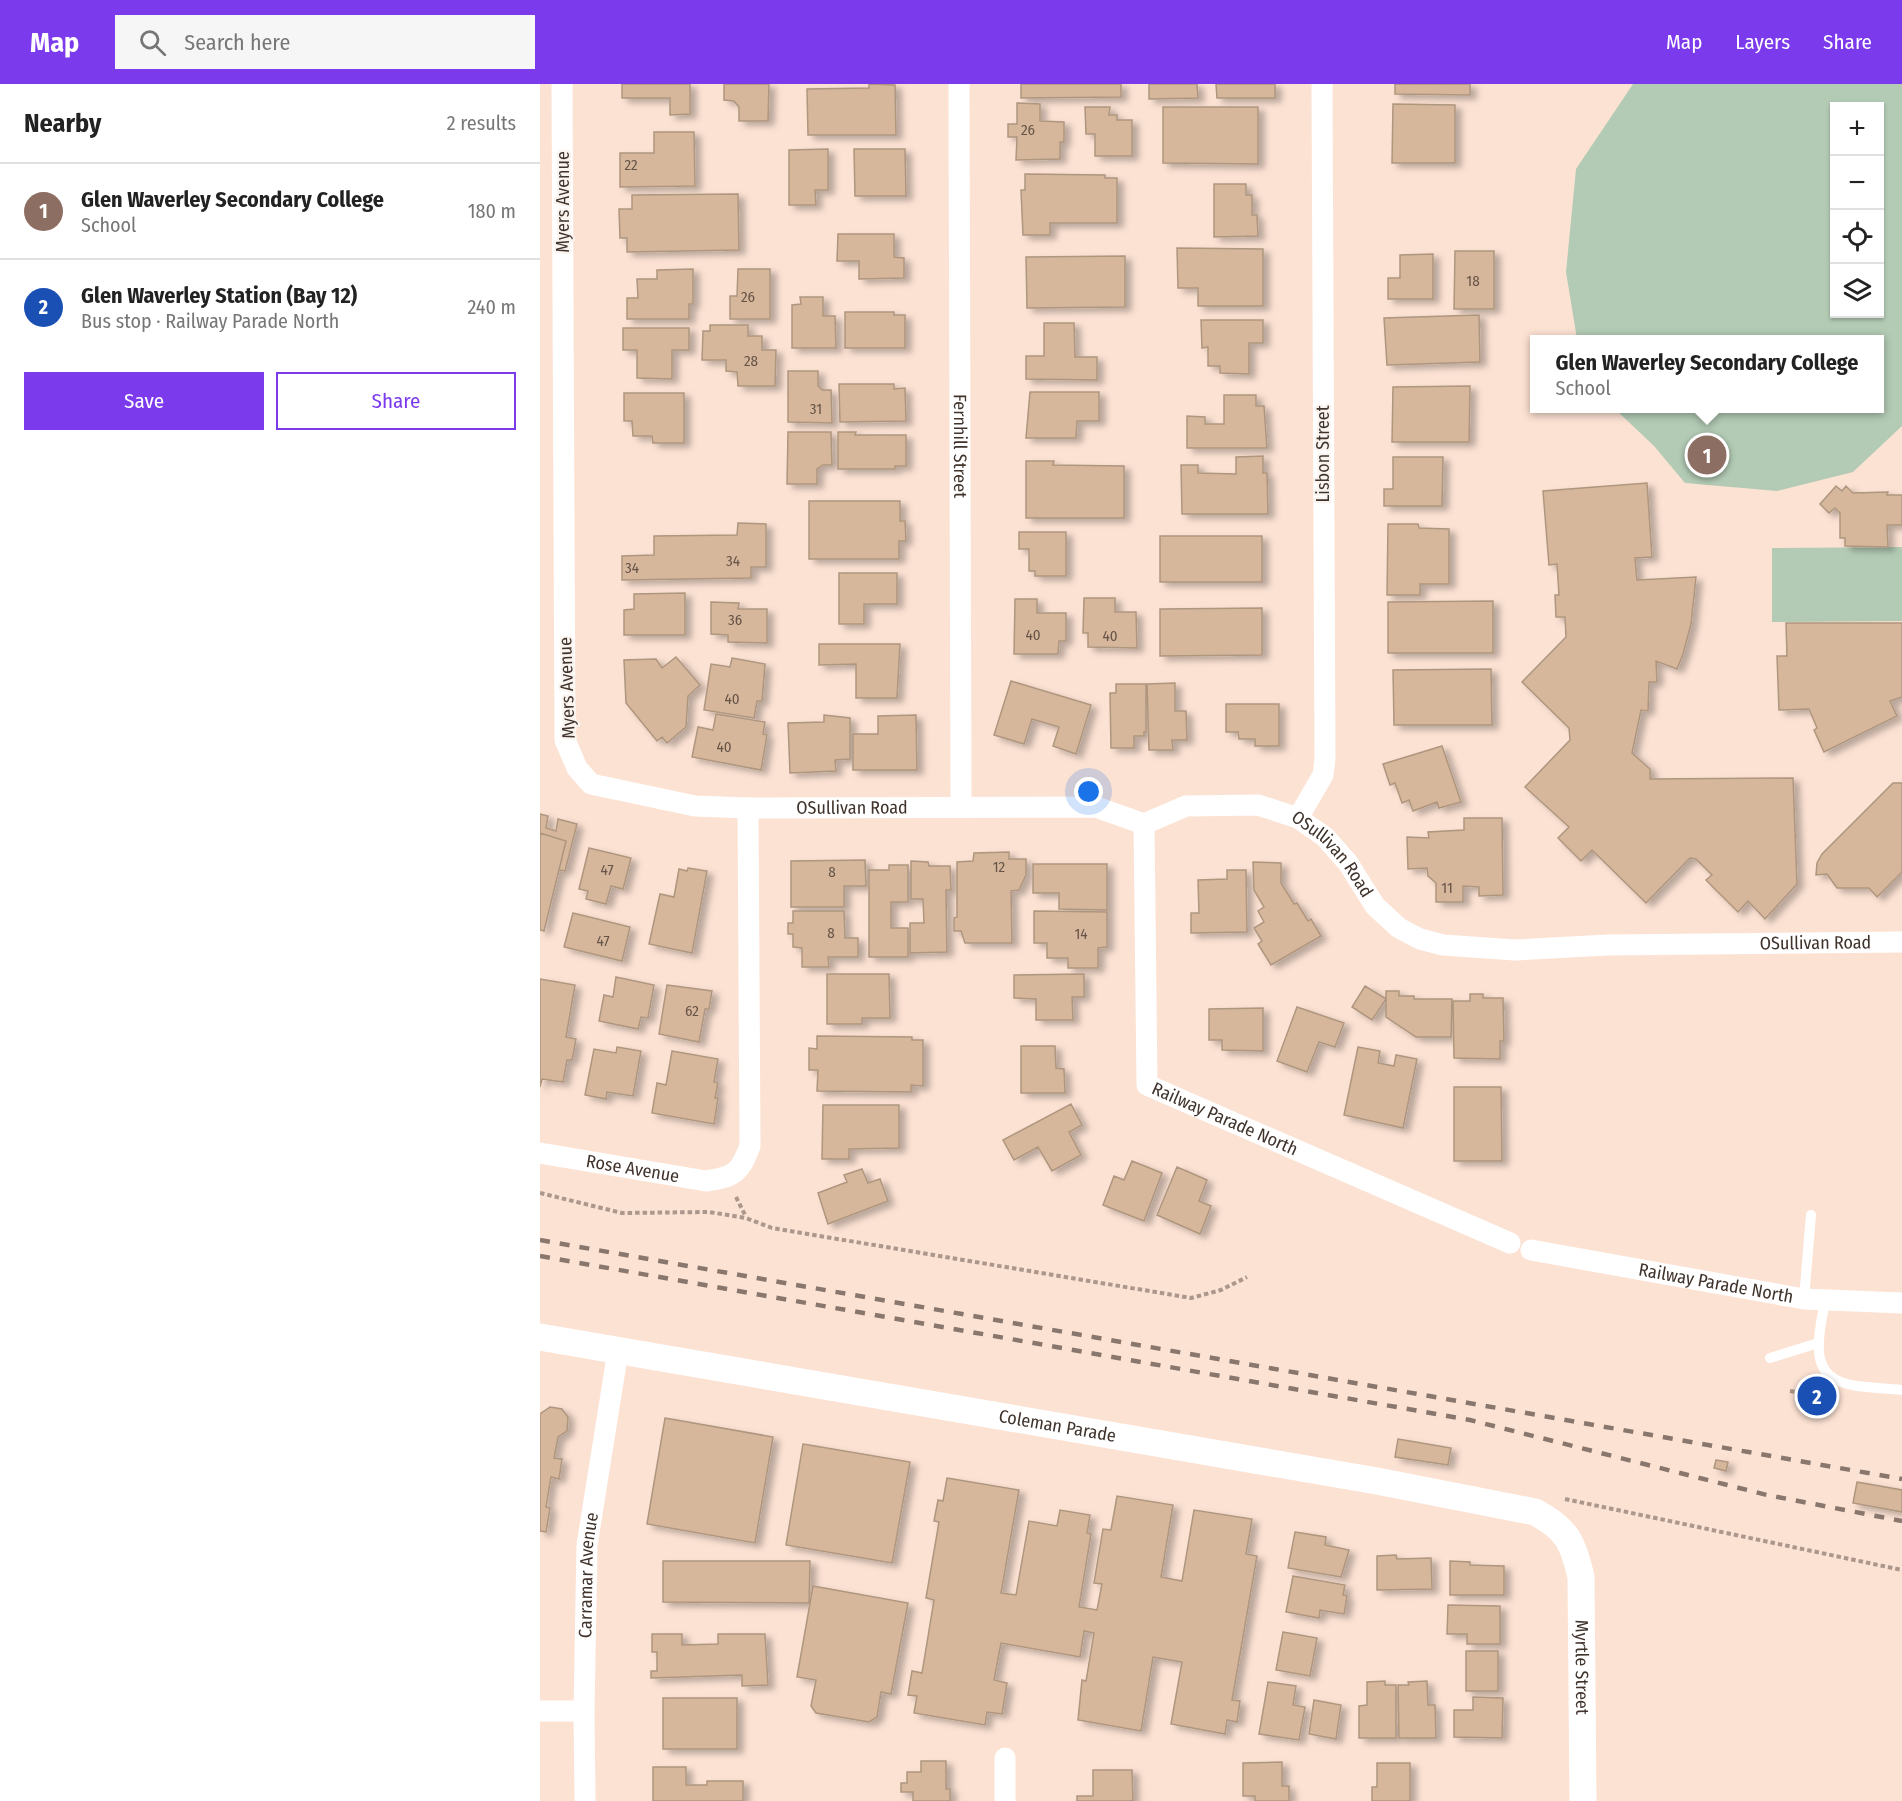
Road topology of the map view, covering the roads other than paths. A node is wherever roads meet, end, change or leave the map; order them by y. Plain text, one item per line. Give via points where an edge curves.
1 (562, 84) edge
2 (959, 84) edge
3 (1322, 84) edge
4 (962, 807) junction
5 (748, 808) junction
6 (1298, 818) junction
7 (1144, 824) junction
8 (1902, 942) edge
9 (540, 1153) edge
10 (1811, 1215) dead end
11 (1510, 1243) dead end
12 (1531, 1250) dead end
13 (1804, 1299) junction
14 (1825, 1301) junction
15 (1902, 1303) edge
16 (540, 1337) edge
17 (1818, 1343) junction
18 (618, 1351) junction
19 (1770, 1358) dead end
20 (1899, 1388) edge
21 (1567, 1535) joint
22 (540, 1711) edge
23 (584, 1711) junction
24 (1005, 1758) dead end
25 (585, 1801) edge
26 (1005, 1801) edge
27 (1583, 1801) edge

1 - 5 street, Myers Avenue via 565,740 576,768 591,784 695,806
2 - 4 street, Fernhill Street
3 - 6 street, Lisbon Street via 1325,759 1323,775
4 - 5 street, OSullivan Road
4 - 7 street, OSullivan Road via 1096,807
5 - 9 street, Rose Avenue via 750,1146 743,1166 728,1178 706,1181
6 - 7 street, OSullivan Road via 1258,806 1186,806
6 - 8 street, OSullivan Road via 1325,837 1348,863 1375,906 1399,928 1443,945 1515,950 1607,945
7 - 11 street, Railway Parade North via 1147,1085
10 - 13 lane
12 - 13 street, Railway Parade North
13 - 14 street, Railway Parade North
14 - 15 street, Railway Parade North
14 - 17 lane
16 - 18 street, Coleman Parade
17 - 19 lane
17 - 20 lane via 1824,1371 1833,1380
18 - 21 street, Coleman Parade via 1497,1503 1535,1512
18 - 23 street, Carramar Avenue via 587,1545
21 - 27 street, Myrtle Street via 1581,1577
22 - 23 street
23 - 25 street, Carramar Avenue
24 - 26 street

